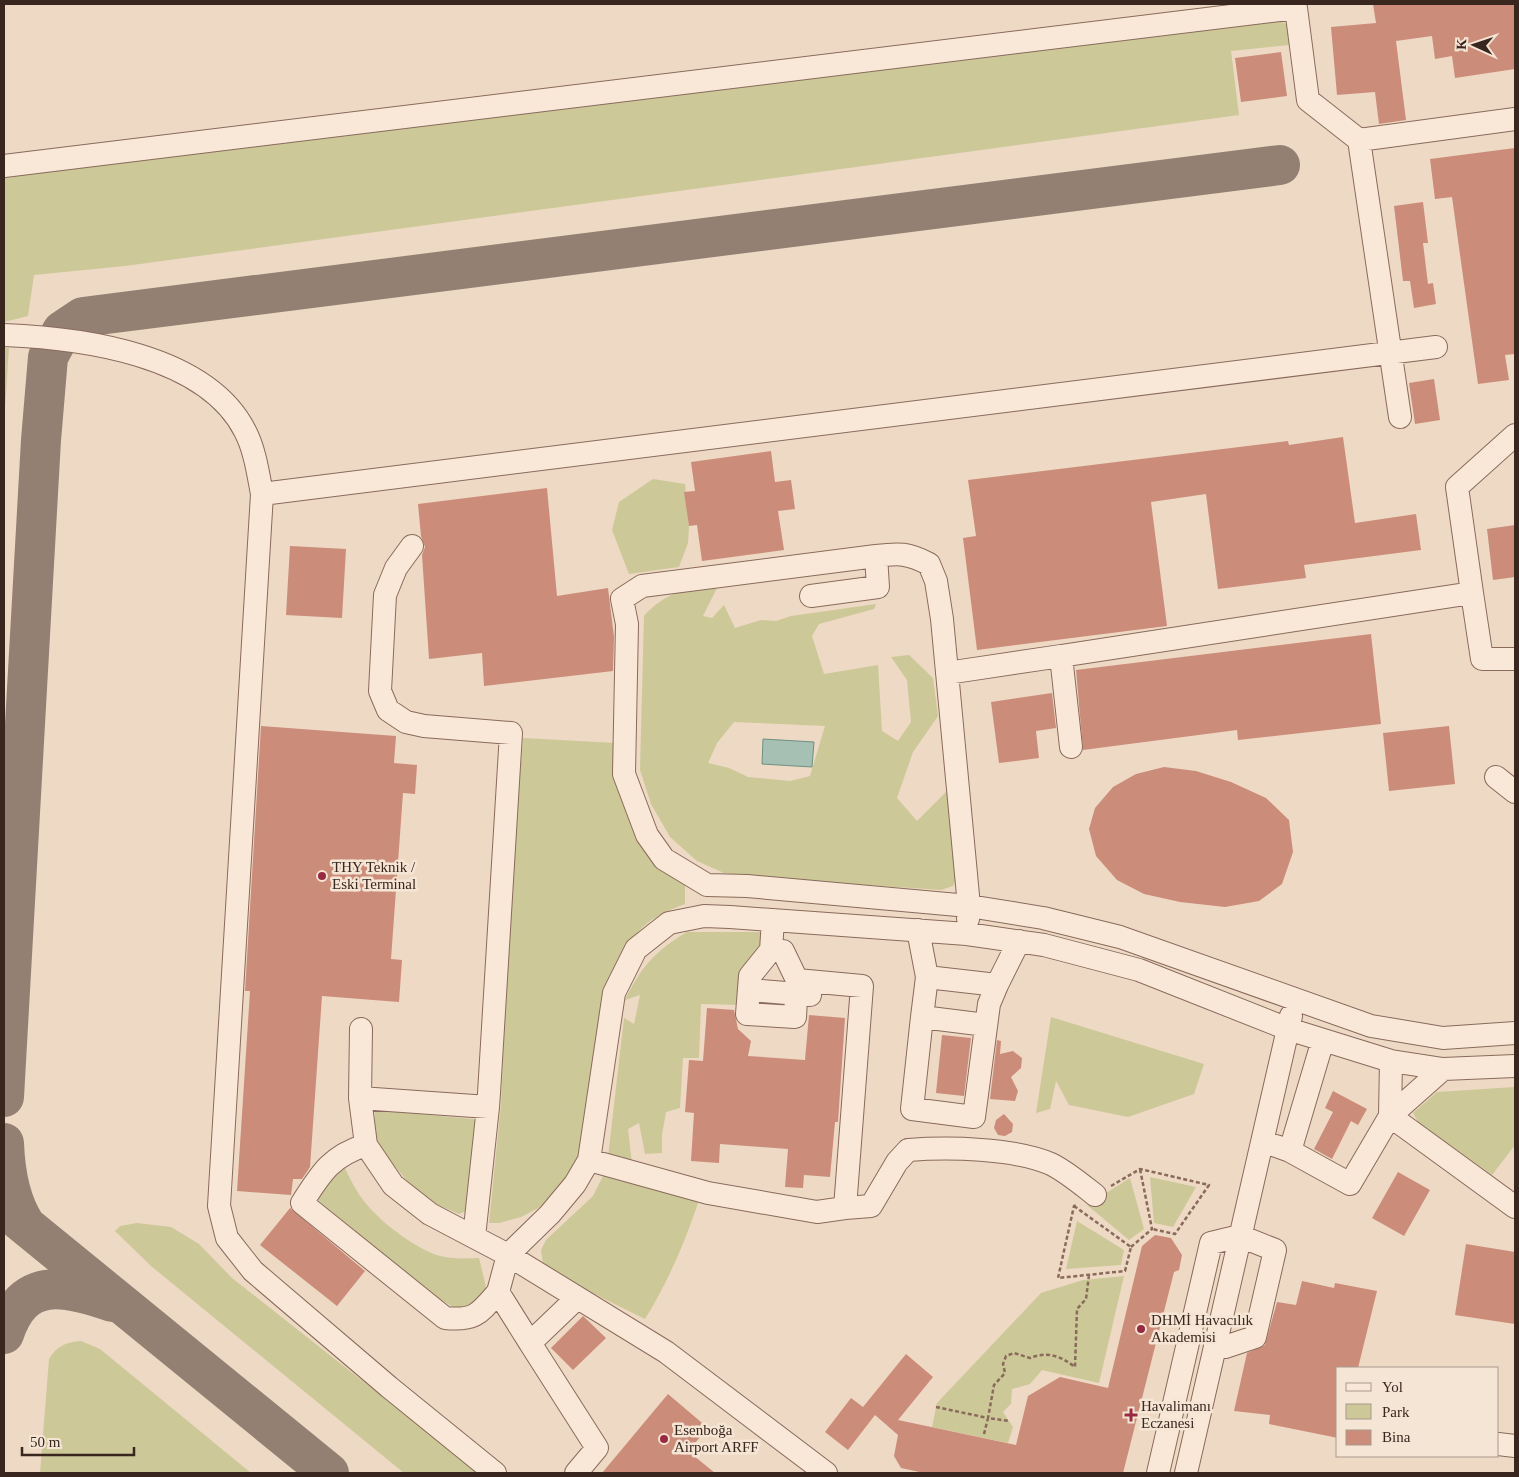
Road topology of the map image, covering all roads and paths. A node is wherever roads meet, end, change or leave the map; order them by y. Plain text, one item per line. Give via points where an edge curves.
1 (1515, 120) edge
2 (1359, 140) junction
3 (4, 166) edge
4 (4, 335) edge
5 (1436, 347) dead end
6 (1390, 353) junction
7 (1400, 417) dead end
8 (1515, 436) edge
9 (262, 494) junction
10 (412, 546) dead end
11 (876, 556) junction
12 (1472, 593) junction
13 (811, 596) dead end
14 (1061, 656) junction
15 (1515, 659) edge
16 (947, 673) junction
17 (1071, 747) dead end
18 (1496, 777) dead end
19 (1515, 792) edge
20 (707, 884) junction
21 (969, 906) junction
22 (704, 916) junction
23 (779, 920) junction
24 (918, 930) junction
25 (967, 934) junction
26 (1019, 941) junction
27 (777, 950) junction
28 (797, 987) junction
29 (925, 997) junction
30 (1296, 999) junction
31 (991, 1005) junction
32 (361, 1029) dead end
33 (1288, 1029) junction
34 (1515, 1033) edge
35 (1323, 1040) junction
36 (1391, 1061) junction
37 (1515, 1066) edge
38 (1442, 1069) junction
39 (360, 1098) junction
40 (488, 1108) junction
41 (1390, 1116) junction
42 (1263, 1142) junction
43 (366, 1145) junction
44 (1290, 1151) junction
45 (589, 1160) junction
46 (1140, 1169) junction
47 (1095, 1195) junction
48 (1074, 1206) junction
49 (1515, 1207) edge
50 (845, 1208) junction
51 (1152, 1229) junction
52 (1240, 1236) junction
53 (474, 1237) junction
54 (1131, 1247) junction
55 (508, 1255) junction
56 (1089, 1275) junction
57 (498, 1292) junction
58 (577, 1298) junction
59 (530, 1343) junction
60 (1215, 1345) junction
61 (936, 1407) dead end
62 (988, 1418) junction
63 (1009, 1421) dead end
64 (984, 1434) dead end
65 (1499, 1444) edge
66 (1515, 1446) edge
67 (1163, 1449) junction
68 (495, 1473) edge
69 (576, 1473) edge
70 (826, 1473) edge
71 (1153, 1473) edge
72 (1158, 1473) edge
73 (1186, 1473) edge

1 - 2 street
2 - 3 street via 1308,100 1296,8
2 - 6 street
4 - 9 street via 87,343 146,356 200,382 230,409 245,431 256,462
5 - 6 street
6 - 7 street
6 - 9 street
8 - 12 street via 1458,487
9 - 68 street via 219,1206 227,1238 253,1271 389,1388
10 - 40 street via 396,568 385,595 380,691 388,710 406,722 424,726 511,732
11 - 13 street via 878,587
11 - 16 street via 900,553 929,564 936,582
11 - 20 street via 642,586 622,599 627,624 624,774 647,835 664,859
12 - 14 street
12 - 15 street via 1482,659
14 - 16 street
14 - 17 street
16 - 21 street
18 - 19 street
20 - 21 street
20 - 22 street
21 - 25 street
21 - 30 street via 1043,918 1120,937
22 - 23 street
22 - 45 street via 669,923 636,950 614,993
23 - 24 street
23 - 27 street
24 - 25 street
24 - 29 street
25 - 26 street
26 - 31 street
26 - 33 street via 1139,970
27 - 28 street
27 - 28 street via 750,976 749,990
28 - 50 street via 861,999
29 - 31 street
29 - 31 street
29 - 31 street via 912,1110 974,1117
30 - 33 street
30 - 34 street via 1371,1026 1434,1036
32 - 39 street
33 - 35 street
33 - 42 street
35 - 36 street
35 - 44 street
36 - 38 street
36 - 41 street
37 - 38 street
38 - 41 street
39 - 40 street
39 - 43 street
40 - 53 street
41 - 44 street via 1350,1184
41 - 49 street
42 - 44 street
42 - 52 street
43 - 53 street via 393,1185 430,1214
43 - 57 street via 336,1158 302,1203 445,1318 464,1320 480,1312
45 - 50 street via 708,1193 817,1212
45 - 55 street via 575,1184 550,1214
46 - 47 path
46 - 51 path
46 - 51 path via 1210,1184 1175,1234
47 - 48 path
47 - 50 street via 1066,1172 1027,1155 933,1148 908,1150 896,1162 871,1206
48 - 54 path
48 - 56 path via 1058,1278
51 - 54 path
52 - 60 street
52 - 60 street via 1275,1250 1255,1337 1225,1347
52 - 67 street via 1211,1243
53 - 55 street
54 - 56 path via 1125,1271
55 - 57 street
55 - 58 street
56 - 62 path via 1086,1299 1077,1309 1075,1367 1053,1355 1040,1354 1030,1358 1014,1352 1006,1356 1003,1364 1005,1373 991,1394
57 - 59 street
58 - 59 street
58 - 70 street via 666,1352
59 - 69 street via 597,1448
60 - 73 street
61 - 62 path
62 - 63 path
62 - 64 path
65 - 66 street
67 - 71 street
67 - 72 street

